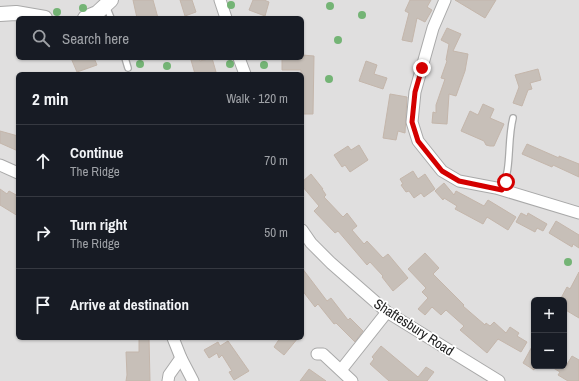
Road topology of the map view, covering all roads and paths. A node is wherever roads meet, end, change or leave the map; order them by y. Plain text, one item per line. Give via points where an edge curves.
1 (220, 0) edge
2 (445, 0) edge
3 (109, 8) edge
4 (0, 14) edge
5 (33, 16) edge
6 (90, 16) edge
7 (225, 16) edge
8 (126, 60) edge
9 (240, 60) edge
10 (128, 68) dead end
11 (244, 72) edge
12 (513, 118) dead end
13 (0, 165) edge
14 (16, 172) edge
15 (502, 190) junction
16 (579, 213) edge
17 (304, 233) edge
18 (387, 312) junction
19 (174, 340) edge
20 (317, 354) dead end
21 (181, 358) junction
22 (341, 370) junction
23 (484, 377) edge
24 (168, 381) edge
25 (194, 381) edge
26 (352, 381) edge
27 (499, 381) edge

1 - 7 street
2 - 15 street via 433,28 415,92 412,122 418,141 442,171 459,181
3 - 6 street
4 - 5 street
8 - 10 lane
9 - 11 street
12 - 15 lane via 509,137 508,172
13 - 14 street
15 - 16 street
17 - 18 street, Shaftesbury Road via 331,263
18 - 22 street
18 - 23 street, Shaftesbury Road
19 - 21 street
20 - 22 street via 323,354
21 - 24 street via 169,375
21 - 25 street
22 - 26 street
23 - 27 street, Shaftesbury Road

